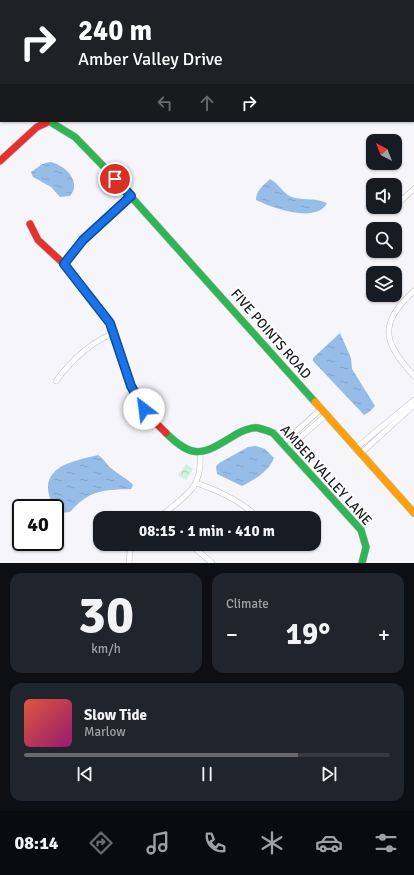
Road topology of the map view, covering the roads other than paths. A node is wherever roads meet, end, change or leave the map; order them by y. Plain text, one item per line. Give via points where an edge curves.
1 (36, 122) edge
2 (49, 122) edge
3 (63, 122) edge
4 (7, 155) junction
5 (0, 161) edge
6 (109, 172) junction
7 (414, 190) edge
8 (131, 196) junction
9 (402, 201) edge
10 (30, 224) dead end
11 (64, 264) junction
12 (414, 291) edge
13 (114, 333) junction
14 (414, 376) edge
15 (56, 381) dead end
16 (414, 400) edge
17 (414, 405) edge
18 (323, 413) junction
19 (286, 445) junction
20 (200, 452) junction
21 (358, 452) junction
22 (196, 483) junction
23 (167, 511) edge
24 (250, 511) edge
25 (414, 514) edge
26 (198, 551) edge
27 (212, 563) edge
28 (362, 563) edge

1 - 4 street
2 - 4 street via 37,127
2 - 6 street via 75,137
3 - 6 street via 89,145
4 - 5 street
6 - 8 street, FIVE POINTS ROAD
7 - 9 street
8 - 11 street via 83,240
8 - 18 street, FIVE POINTS ROAD
10 - 11 street via 38,240
11 - 13 street via 104,314
12 - 14 street via 397,307 391,318 389,332 394,353
13 - 15 street via 94,343
13 - 20 street via 131,386 144,409 180,446
16 - 21 street
17 - 21 street
18 - 19 street
18 - 21 street, FIVE POINTS ROAD
19 - 20 street, AMBER VALLEY LANE via 269,431 252,428 212,449
19 - 28 street, AMBER VALLEY LANE via 359,528 365,538 366,547
20 - 22 street via 201,472
21 - 25 street, FIVE POINTS ROAD
22 - 23 street
22 - 24 street via 227,495
26 - 27 street

